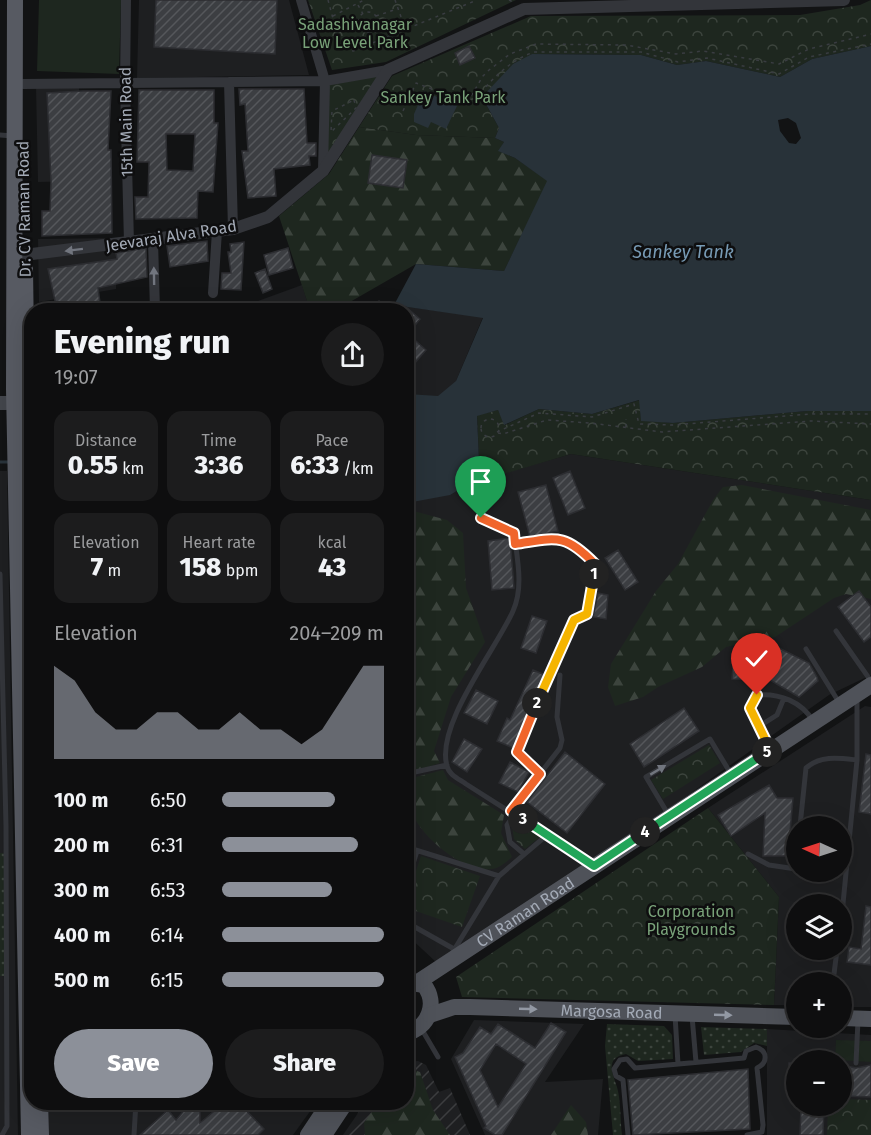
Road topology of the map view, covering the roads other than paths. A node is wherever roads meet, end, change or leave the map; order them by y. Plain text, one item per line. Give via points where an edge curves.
1 (15, 0) edge
2 (26, 0) edge
3 (126, 0) edge
4 (301, 0) edge
5 (844, 0) edge
6 (524, 5) edge
7 (388, 70) junction
8 (325, 81) junction
9 (229, 82) junction
10 (23, 84) junction
11 (125, 85) junction
12 (7, 135) edge
13 (323, 171) junction
14 (233, 229) junction
15 (217, 231) junction
16 (153, 241) junction
17 (129, 243) junction
18 (30, 255) junction
19 (213, 293) dead end
20 (29, 303) edge
21 (154, 303) edge
22 (24, 377) edge
23 (14, 396) edge
24 (24, 457) edge
25 (481, 518) dead end
26 (515, 544) junction
27 (0, 574) edge
28 (836, 631) dead end
29 (806, 649) dead end
30 (560, 675) dead end
31 (871, 683) edge
32 (864, 695) edge
33 (784, 698) junction
34 (840, 704) junction
35 (810, 717) junction
36 (758, 727) junction
37 (766, 744) junction
38 (857, 760) junction
39 (447, 765) junction
40 (414, 772) edge
41 (540, 774) junction
42 (731, 775) junction
43 (513, 813) junction
44 (669, 816) junction
45 (801, 816) edge
46 (3, 826) edge
47 (547, 835) junction
48 (414, 850) edge
49 (417, 851) junction
50 (524, 854) junction
51 (748, 854) dead end
52 (414, 861) edge
53 (594, 866) junction
54 (786, 867) edge
55 (499, 876) junction
56 (844, 894) edge
57 (414, 926) edge
58 (454, 949) junction
59 (446, 964) junction
60 (418, 985) edge
61 (683, 1014) junction
62 (786, 1017) edge
63 (857, 1019) edge
64 (419, 1025) edge
65 (438, 1057) dead end
66 (696, 1062) junction
67 (856, 1063) dead end
68 (678, 1064) junction
69 (24, 1080) edge
70 (28, 1110) edge
71 (40, 1110) edge
72 (136, 1110) edge
73 (325, 1110) edge
74 (341, 1110) edge
75 (2, 1135) edge
76 (23, 1135) edge
77 (28, 1135) edge
78 (41, 1135) edge
79 (134, 1135) edge
80 (308, 1135) edge
81 (324, 1135) edge
82 (628, 1135) edge
83 (747, 1135) edge

1 - 12 highway, Dr. CV Raman Road
2 - 10 highway, Dr. CV Raman Road
3 - 11 street, 15th Main Road
4 - 8 street
5 - 6 street
6 - 7 street
7 - 8 street
7 - 13 street, Jeevaraj Alva Road
8 - 9 street
8 - 13 street
9 - 11 street
9 - 14 street
10 - 11 street
10 - 18 highway, Dr. CV Raman Road
11 - 17 street, 15th Main Road
12 - 23 highway, Dr. CV Raman Road
13 - 14 street, Jeevaraj Alva Road via 268,217
14 - 15 street, Jeevaraj Alva Road
15 - 16 street, Jeevaraj Alva Road
15 - 19 street
16 - 17 street, Jeevaraj Alva Road
21 -> 16 street
17 -> 18 street, Jeevaraj Alva Road
18 - 20 highway, Dr. CV Raman Road
22 - 23 highway, Dr. CV Raman Road
23 - 24 highway, Dr. CV Raman Road
25 - 26 lane via 514,533
26 - 39 lane via 517,600 457,711 446,747
26 - 41 lane via 560,538 582,550 595,564 587,614 574,620 517,752
27 - 46 lane
28 - 31 lane
29 - 34 lane
30 - 41 lane via 557,717 562,740
31 - 34 main road, CV Raman Road
32 - 38 lane via 860,702
32 - 60 main road, CV Raman Road via 441,976
33 - 35 lane via 804,707
33 - 36 lane via 777,715
33 - 36 lane via 765,694 752,700 750,708
34 - 35 main road, CV Raman Road
35 - 37 main road, CV Raman Road
36 - 37 lane
37 - 42 main road, CV Raman Road
38 - 45 lane via 834,757 806,768
38 - 56 lane
39 - 40 lane
39 - 43 lane via 450,773
41 - 43 lane
42 - 44 main road, CV Raman Road
44 -> 42 lane via 646,777 710,739
43 - 47 lane
43 - 50 lane via 507,825 510,842
44 - 53 main road, CV Raman Road
46 - 75 lane via 7,1126
47 - 50 lane
47 - 53 lane
48 - 49 lane
49 - 52 lane
49 - 55 lane
50 - 55 lane
51 - 54 lane
53 - 59 main road, CV Raman Road
55 - 58 lane
57 - 58 lane
58 - 59 lane
59 - 60 main road, CV Raman Road
60 - 64 main road
61 -> 62 main road, Margosa Road
64 -> 61 main road, Margosa Road via 454,1007
61 - 66 lane
61 - 68 lane
63 - 67 lane
64 - 65 lane
66 - 68 lane
66 - 83 lane via 744,1058 753,1047 763,1050 765,1061 757,1068 762,1132
68 - 82 lane via 635,1068 627,1059 617,1062 614,1072 623,1080
69 - 76 lane
70 - 77 highway, Dr. CV Raman Road
71 - 78 highway
72 - 79 lane
73 - 80 main road
74 - 81 main road

